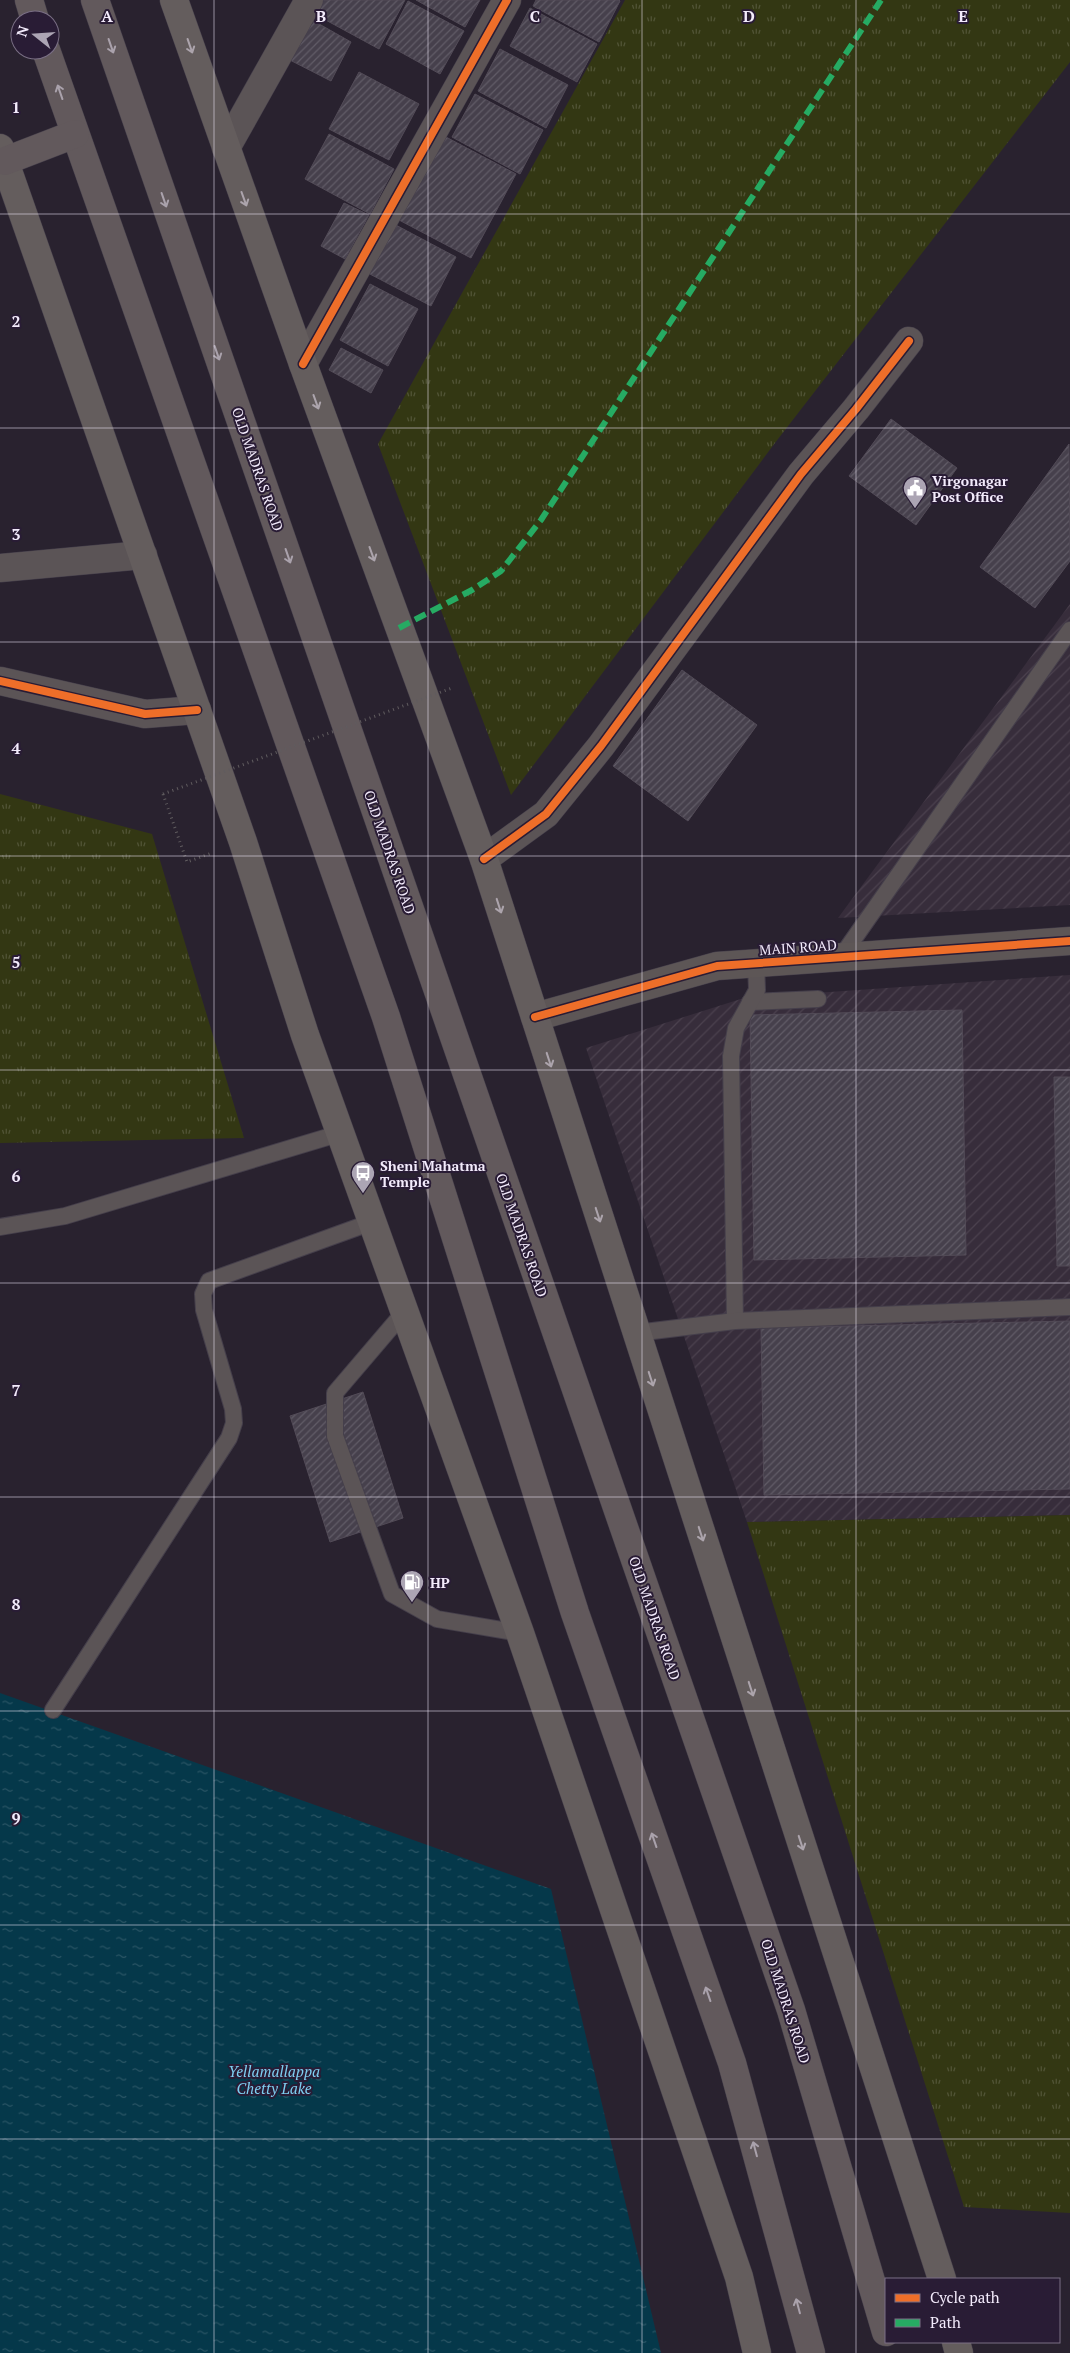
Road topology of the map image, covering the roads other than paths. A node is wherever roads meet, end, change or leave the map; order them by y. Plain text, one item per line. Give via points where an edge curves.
1 (95, 0) edge
2 (174, 0) edge
3 (310, 0) edge
4 (507, 0) edge
5 (49, 60) edge
6 (75, 134) junction
7 (226, 148) junction
8 (2, 154) edge
9 (909, 341) dead end
10 (303, 364) junction
11 (143, 555) junction
12 (0, 568) edge
13 (1070, 630) edge
14 (0, 681) edge
15 (197, 710) junction
16 (484, 859) junction
17 (1070, 941) edge
18 (841, 957) junction
19 (756, 963) junction
20 (818, 999) dead end
21 (750, 1002) junction
22 (535, 1017) junction
23 (340, 1133) junction
24 (372, 1222) junction
25 (0, 1227) edge
26 (1070, 1307) edge
27 (405, 1311) junction
28 (734, 1321) junction
29 (636, 1333) junction
30 (520, 1633) junction
31 (53, 1710) dead end
32 (942, 2278) edge
33 (885, 2329) edge
34 (757, 2353) edge
35 (811, 2353) edge

1 -> 33 highway, OLD MADRAS ROAD via 791,2010
2 -> 7 main road
3 - 7 street
4 - 10 street
6 -> 5 highway
6 - 8 highway
35 -> 6 highway via 732,2063 575,1613 386,1017
7 -> 10 main road
8 - 11 main road
9 - 16 street via 801,474 601,746 546,814
10 -> 16 main road
11 - 12 street
11 - 15 main road
13 - 18 lane
14 - 15 street via 145,714
15 - 23 main road
16 -> 22 main road
17 - 18 street, MAIN ROAD
18 - 19 street, MAIN ROAD
19 - 21 lane via 757,990
19 - 22 street, MAIN ROAD via 717,966
20 - 21 lane
21 - 28 lane via 736,1028 731,1056
22 -> 29 main road
23 - 24 main road
23 - 25 lane via 65,1216
24 - 27 main road
24 - 31 lane via 209,1281 203,1294 204,1310 233,1409 234,1424 229,1438
26 - 28 lane
27 - 30 main road
27 - 30 lane via 335,1393 335,1436 392,1594 438,1619
28 - 29 lane
29 -> 32 main road
30 - 34 main road via 739,2277

